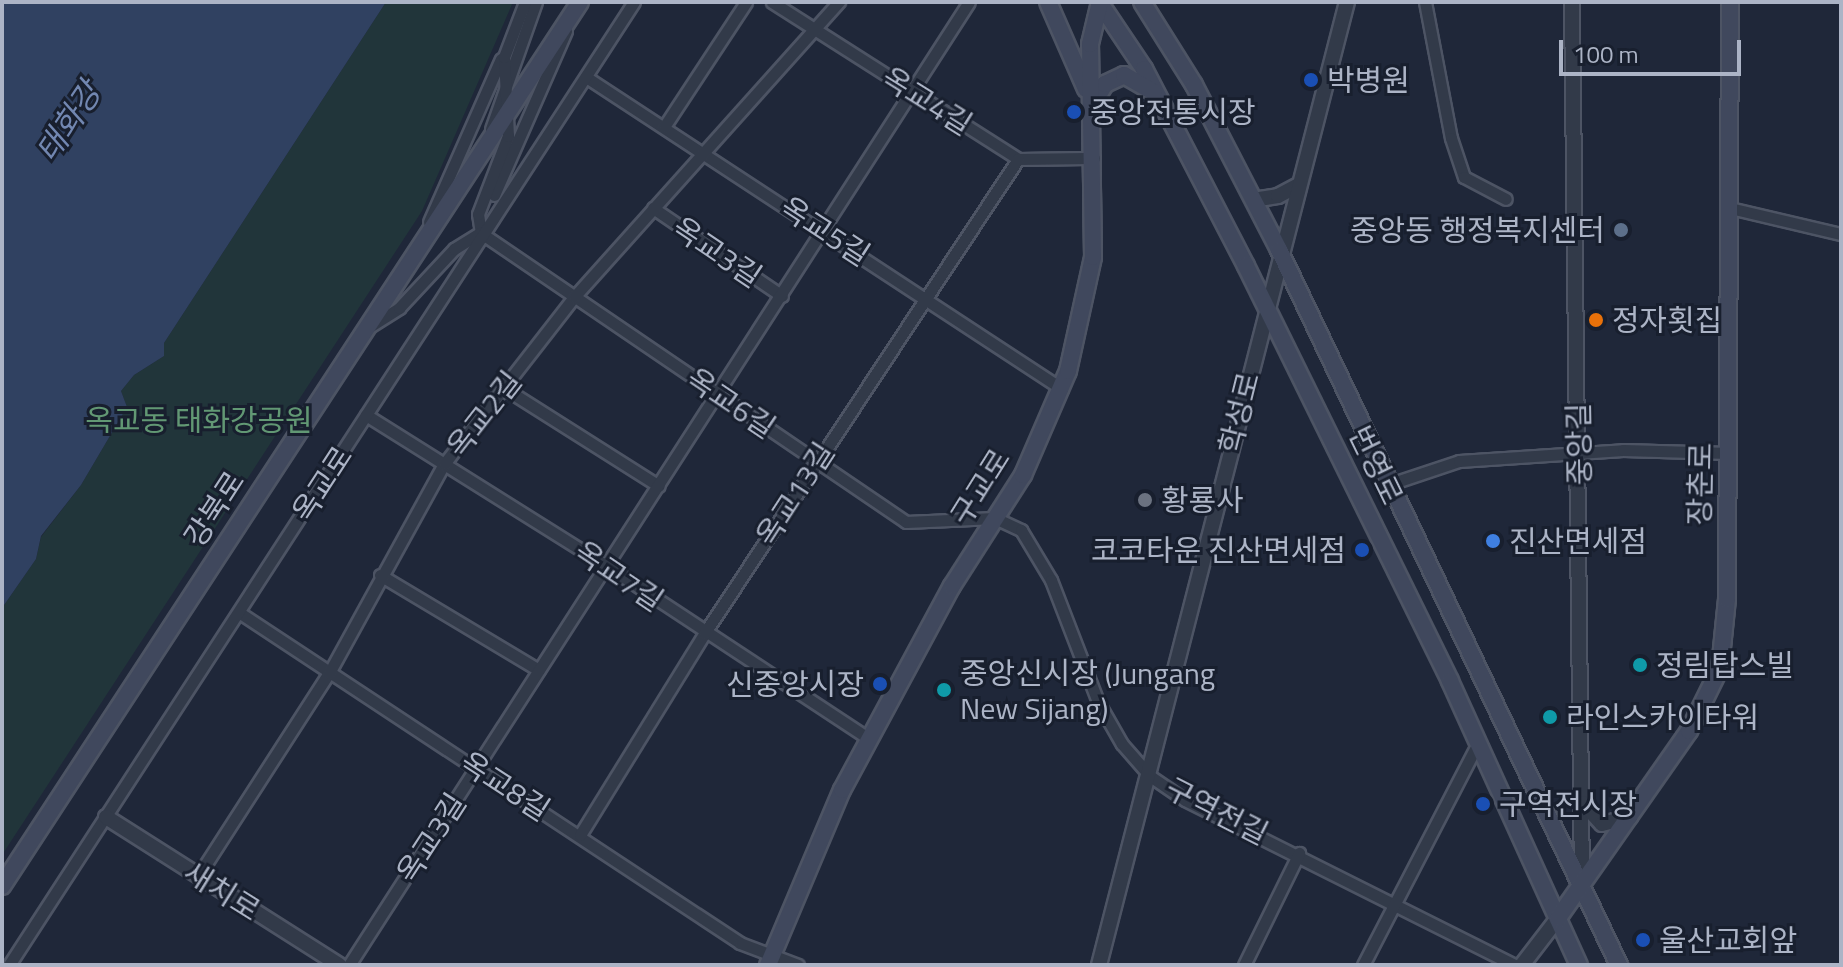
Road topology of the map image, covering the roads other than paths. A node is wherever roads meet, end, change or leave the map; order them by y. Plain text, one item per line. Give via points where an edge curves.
1 (525, 2) edge
2 (536, 2) edge
3 (634, 2) edge
4 (746, 2) edge
5 (772, 2) edge
6 (839, 2) edge
7 (969, 2) edge
8 (1048, 2) edge
9 (1099, 2) edge
10 (1142, 2) edge
11 (1347, 2) edge
12 (1439, 2) edge
13 (1572, 2) edge
14 (1730, 2) edge
15 (1426, 4) edge
16 (578, 5) edge
17 (814, 29) junction
18 (509, 40) junction
19 (586, 77) junction
20 (505, 84) junction
21 (914, 92) junction
22 (1162, 101) junction
23 (1092, 106) junction
24 (509, 107) junction
25 (664, 127) junction
26 (701, 150) junction
27 (1094, 158) junction
28 (1018, 159) junction
29 (474, 161) junction
30 (1299, 185) junction
31 (1506, 199) dead end
32 (1253, 200) junction
33 (653, 208) junction
34 (1730, 208) junction
35 (824, 231) junction
36 (481, 233) junction
37 (1841, 234) edge
38 (1281, 253) junction
39 (411, 257) junction
40 (782, 296) junction
41 (574, 297) junction
42 (928, 298) junction
43 (1266, 307) junction
44 (362, 332) junction
45 (504, 388) junction
46 (1062, 389) junction
47 (718, 394) junction
48 (366, 415) junction
49 (1579, 452) junction
50 (1729, 453) junction
51 (817, 461) junction
52 (444, 464) junction
53 (1393, 483) junction
54 (659, 486) junction
55 (995, 518) junction
56 (607, 566) junction
57 (380, 575) junction
58 (240, 613) junction
59 (704, 634) junction
60 (539, 670) junction
61 (329, 673) junction
62 (869, 739) junction
63 (1478, 743) junction
64 (477, 767) junction
65 (1150, 776) junction
66 (1583, 803) junction
67 (1633, 815) junction
68 (106, 817) junction
69 (580, 835) junction
70 (1299, 853) junction
71 (198, 876) junction
72 (2, 886) edge
73 (1582, 886) junction
74 (1396, 902) junction
75 (1558, 918) junction
76 (770, 961) edge
77 (9, 965) edge
78 (339, 965) edge
79 (349, 965) edge
80 (798, 965) edge
81 (1099, 965) edge
82 (1244, 965) edge
83 (1363, 965) edge
84 (1515, 965) edge
85 (1522, 965) edge
86 (1579, 965) edge
87 (1619, 965) edge

1 - 18 street
2 - 20 street
3 - 19 street, 옥교로
4 - 25 street
5 - 17 street, 옥교4길
6 - 17 street, 옥교2길
7 - 21 street, 옥교3길
8 - 23 main road
9 - 22 main road, 번영로
9 - 23 main road, 구교로 via 1090,32
10 - 32 main road, 번영로
11 - 30 street, 학성로
12 - 15 street
13 - 49 street, 중앙길
14 - 34 main road, 장춘로
15 - 31 street via 1451,138 1464,177
16 - 24 main road, 강북로
16 - 36 street
17 - 21 street, 옥교4길
17 - 26 street, 옥교2길
18 - 20 street
18 - 39 street
19 - 25 street, 옥교5길
19 - 36 street, 옥교로
20 - 24 street
20 - 29 street
21 - 28 street, 옥교4길
21 - 35 street, 옥교3길
22 - 23 main road via 1141,81 1124,75 1105,84
22 - 43 main road, 번영로
23 - 27 main road, 구교로
24 - 29 main road, 강북로
24 - 36 street via 508,136 478,214
25 - 26 street, 옥교5길
26 - 33 street, 옥교2길
26 - 35 street, 옥교5길
27 - 28 street
27 - 46 main road, 구교로 via 1091,280
28 - 42 street, 옥교13길
29 - 39 main road, 강북로
30 - 32 street
30 - 38 street, 학성로
32 - 38 main road, 번영로
33 - 40 street, 옥교3길
33 - 41 street, 옥교2길
34 - 37 street
34 - 50 main road, 장춘로
35 - 40 street, 옥교3길
35 - 42 street, 옥교5길
36 - 41 street, 옥교6길
36 - 44 street via 454,249 399,308
36 - 48 street, 옥교로
38 - 43 street, 학성로
38 - 53 main road, 번영로
39 - 44 main road, 강북로
40 - 47 street, 옥교3길
41 - 45 street, 옥교2길
41 - 47 street, 옥교6길
42 - 46 street, 옥교5길
42 - 51 street, 옥교13길
43 - 63 main road, 번영로
43 - 65 street, 학성로
44 - 72 main road, 강북로
45 - 52 street, 옥교2길
45 - 54 street
46 - 55 main road, 구교로 via 1038,448
47 - 51 street, 옥교6길
47 - 54 street, 옥교3길
48 - 52 street, 옥교7길
48 - 58 street, 옥교로
49 - 50 street
49 - 53 street via 1459,461
49 - 66 street, 중앙길
50 - 67 main road, 장춘로 via 1720,668 1689,731
51 - 55 street, 옥교6길 via 906,522
51 - 59 street, 옥교13길
52 - 56 street, 옥교7길
52 - 57 street, 옥교2길
53 - 73 main road, 번영로
54 - 56 street, 옥교3길
55 - 62 main road, 구교로
55 - 65 street, 구역전길 via 1021,530 1037,551 1098,702 1122,744
56 - 59 street, 옥교7길
56 - 60 street, 옥교3길
57 - 60 street
57 - 61 street, 옥교2길
58 - 61 street, 옥교8길
58 - 68 street, 옥교로
59 - 62 street, 옥교7길
59 - 69 street, 옥교13길
60 - 64 street, 옥교3길
61 - 64 street, 옥교8길
61 - 71 street, 옥교2길
62 - 76 main road, 구교로 via 814,848
63 - 74 street
63 - 75 main road, 번영로
64 - 69 street, 옥교8길
64 - 79 street, 옥교3길
65 - 70 street, 구역전길 via 1185,800
65 - 81 street, 학성로
66 - 67 street via 1602,824
66 - 73 street, 중앙길
67 - 73 main road, 장춘로
68 - 71 street, 새치로
68 - 77 street, 옥교로
69 - 76 street, 옥교8길
70 - 74 street, 구역전길
70 - 82 street
71 - 78 street, 새치로
73 - 75 main road, 장춘로
73 - 87 main road, 번영로
74 - 83 street
74 - 84 street, 구역전길
75 - 85 street
75 - 86 main road, 번영로
76 - 80 street, 옥교8길

